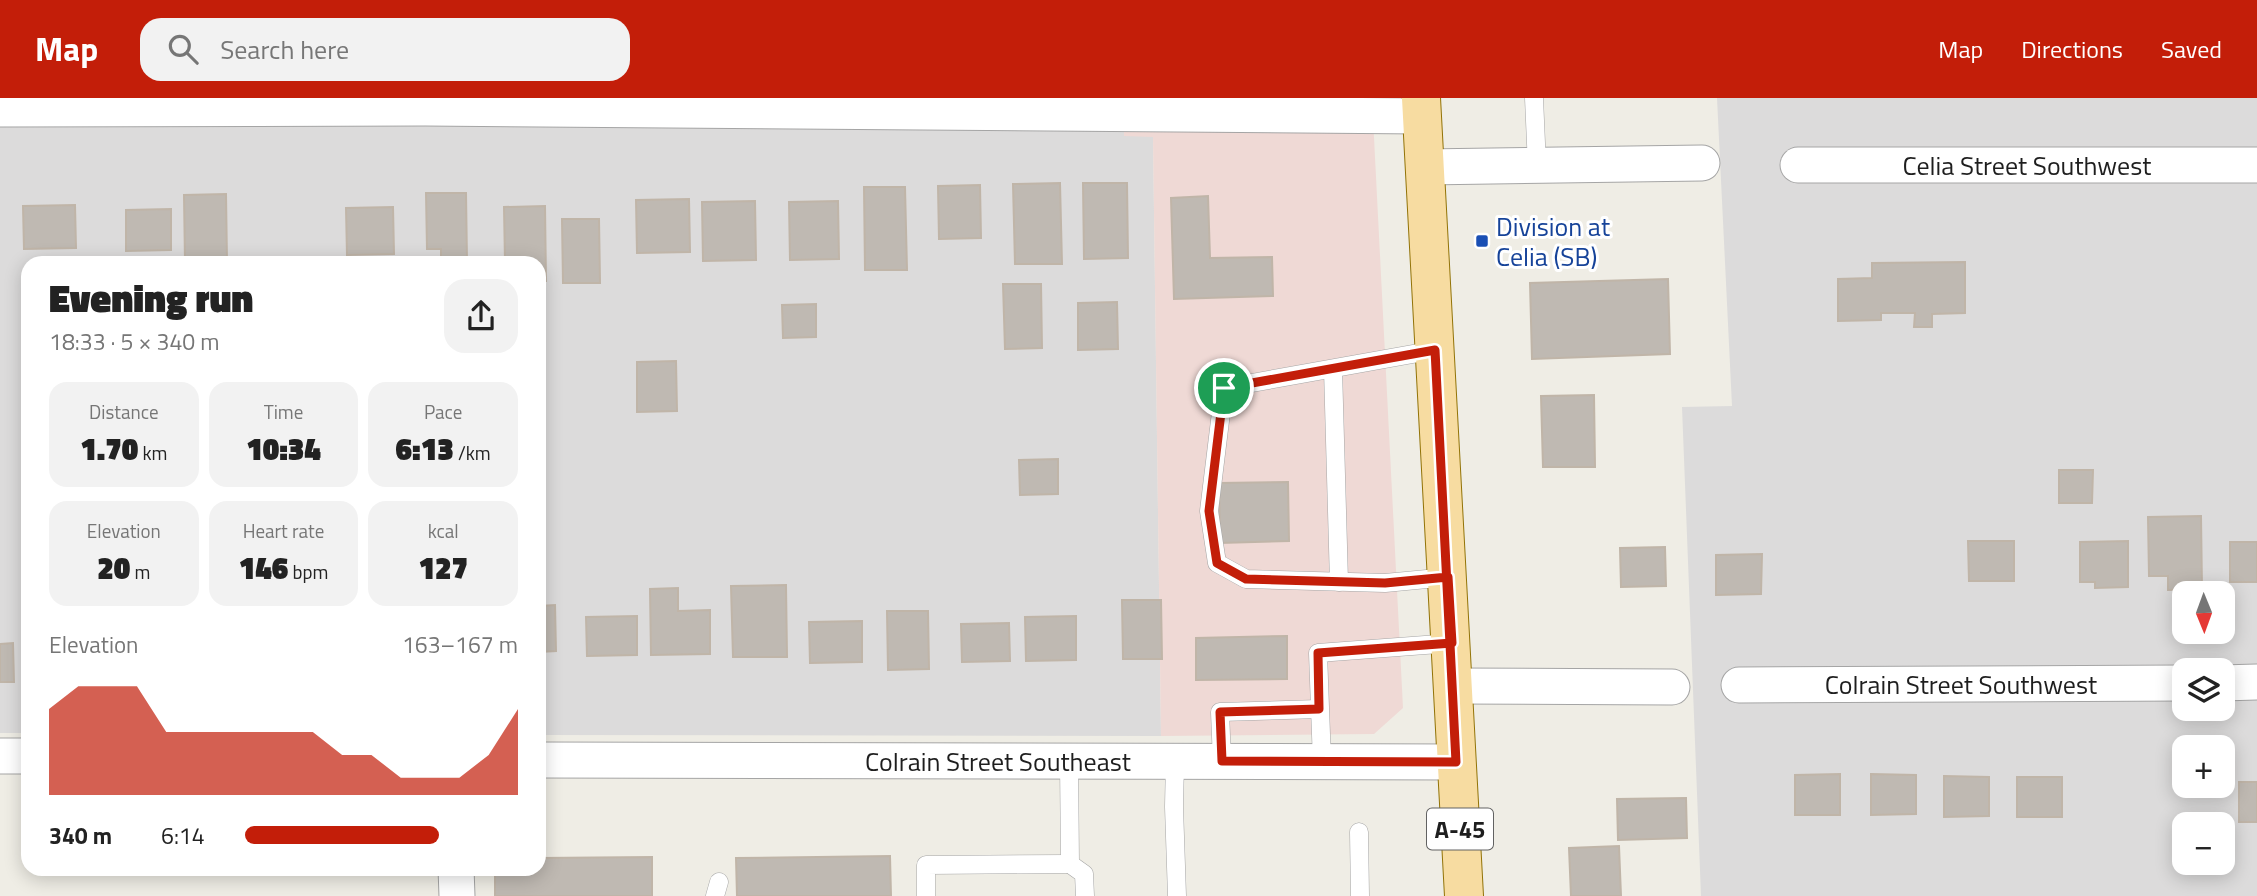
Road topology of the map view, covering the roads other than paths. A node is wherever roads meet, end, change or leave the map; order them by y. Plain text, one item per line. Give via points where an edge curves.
1 (1535, 98) edge
2 (1421, 107) edge
3 (0, 109) edge
4 (1702, 163) dead end
5 (1798, 165) dead end
6 (2257, 165) edge
7 (1537, 166) junction
8 (1425, 167) junction
9 (1435, 350) junction
10 (1333, 369) junction
11 (1448, 577) junction
12 (1339, 582) junction
13 (1452, 643) junction
14 (2235, 682) edge
15 (2257, 682) edge
16 (2172, 683) edge
17 (1739, 685) dead end
18 (1453, 686) junction
19 (1672, 687) dead end
20 (1319, 709) junction
21 (0, 755) edge
22 (21, 756) edge
23 (546, 760) edge
24 (1069, 761) junction
25 (1175, 761) junction
26 (1222, 761) junction
27 (1322, 762) junction
28 (1456, 762) junction
29 (1359, 832) dead end
30 (1070, 864) junction
31 (456, 876) edge
32 (457, 896) edge
33 (926, 896) edge
34 (1085, 896) edge
35 (1177, 896) edge
36 (1360, 896) edge
37 (1464, 896) edge

1 - 7 lane
2 - 3 street
2 - 8 main road, A-45
4 - 7 street
5 - 6 street, Celia Street Southwest
7 - 8 street
8 - 9 main road, A-45
9 - 10 lane
9 - 11 main road, A-45
10 - 12 lane
10 - 12 lane via 1224,388 1209,511 1217,563 1246,579
11 - 12 lane
11 - 13 main road, A-45
13 - 18 main road, A-45
13 - 20 lane via 1318,653
14 - 15 street
16 - 17 street, Colrain Street Southwest
18 - 19 street
18 - 28 main road, A-45
20 - 26 lane via 1220,712
20 - 27 lane
21 - 22 street
23 - 24 street, Colrain Street Southeast
24 - 25 street, Colrain Street Southeast
24 - 30 lane
25 - 26 street, Colrain Street Southeast
25 - 35 lane
26 - 27 street, Colrain Street Southeast
27 - 28 street, Colrain Street Southeast
28 - 37 main road, A-45
29 - 36 lane
30 - 33 lane via 926,865
30 - 34 lane via 1084,874
31 - 32 street

